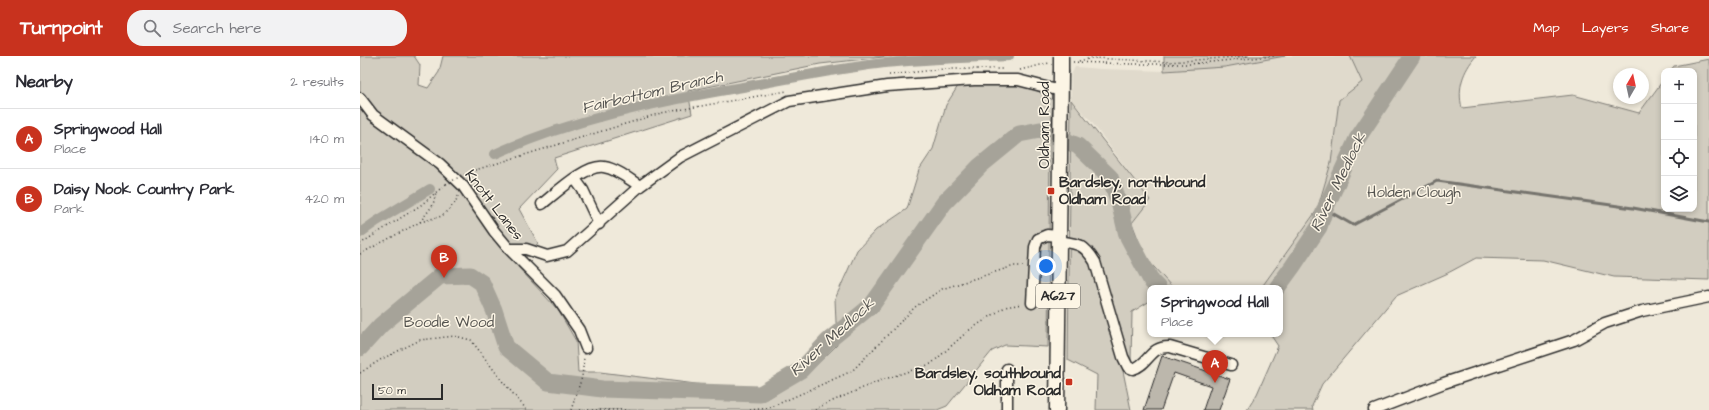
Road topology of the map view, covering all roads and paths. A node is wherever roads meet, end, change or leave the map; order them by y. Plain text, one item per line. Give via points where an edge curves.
1 (1250, 56) edge
2 (1274, 56) edge
3 (1063, 63) edge
4 (1010, 70) dead end
5 (1016, 70) dead end
6 (889, 75) dead end
7 (793, 90) dead end
8 (1061, 97) junction
9 (360, 98) edge
10 (575, 179) junction
11 (463, 181) junction
12 (640, 186) junction
13 (436, 192) junction
14 (542, 204) dead end
15 (420, 222) junction
16 (599, 224) junction
17 (1059, 238) junction
18 (360, 244) edge
19 (509, 249) junction
20 (360, 254) edge
21 (1034, 267) junction
22 (1709, 297) edge
23 (1032, 303) joint
24 (586, 348) joint
25 (1231, 365) dead end
26 (1007, 369) dead end
27 (360, 373) edge
28 (527, 410) edge
29 (571, 410) edge
30 (580, 410) edge
31 (632, 410) edge
32 (750, 410) edge
33 (815, 410) edge
34 (1007, 410) edge
35 (1057, 410) edge
36 (1374, 410) edge

1 - 3 path via 1169,62 1092,58
2 - 3 path via 1189,64
3 - 5 path via 1047,63
3 - 8 highway, Oldham Road / A627
4 - 6 path via 944,69
7 - 11 path via 661,113 472,171
8 - 12 lane via 1018,80 974,80 887,86 789,101 680,157
8 - 17 highway, Oldham Road / A627
9 - 11 lane, Knott Lanes via 373,116
10 - 12 lane via 593,167 602,167
10 - 14 lane
10 - 16 lane
11 - 13 path, bridge via 446,184
11 - 15 path via 455,203 442,216
11 - 19 lane, Knott Lanes via 494,231
12 - 16 lane
13 - 15 path via 433,205
13 - 18 path
15 - 20 path
16 - 19 lane via 567,252 547,256 526,249
17 - 21 lane via 1046,235 1038,238
17 - 25 lane via 1088,250 1095,262 1123,357 1128,366 1133,369 1139,367 1153,351 1163,346
17 - 35 highway, Oldham Road / A627
19 - 24 lane, Knott Lanes via 555,295 579,330
21 - 23 lane
21 - 32 path via 1014,266 942,289 915,307 852,371 769,408
22 - 36 lane via 1642,311 1605,323 1574,340 1444,383
23 - 33 path via 1005,307 968,331 931,364 879,380
24 - 29 path via 582,377
26 - 34 lane
27 - 28 path via 420,340 455,336 470,340
30 - 31 path

